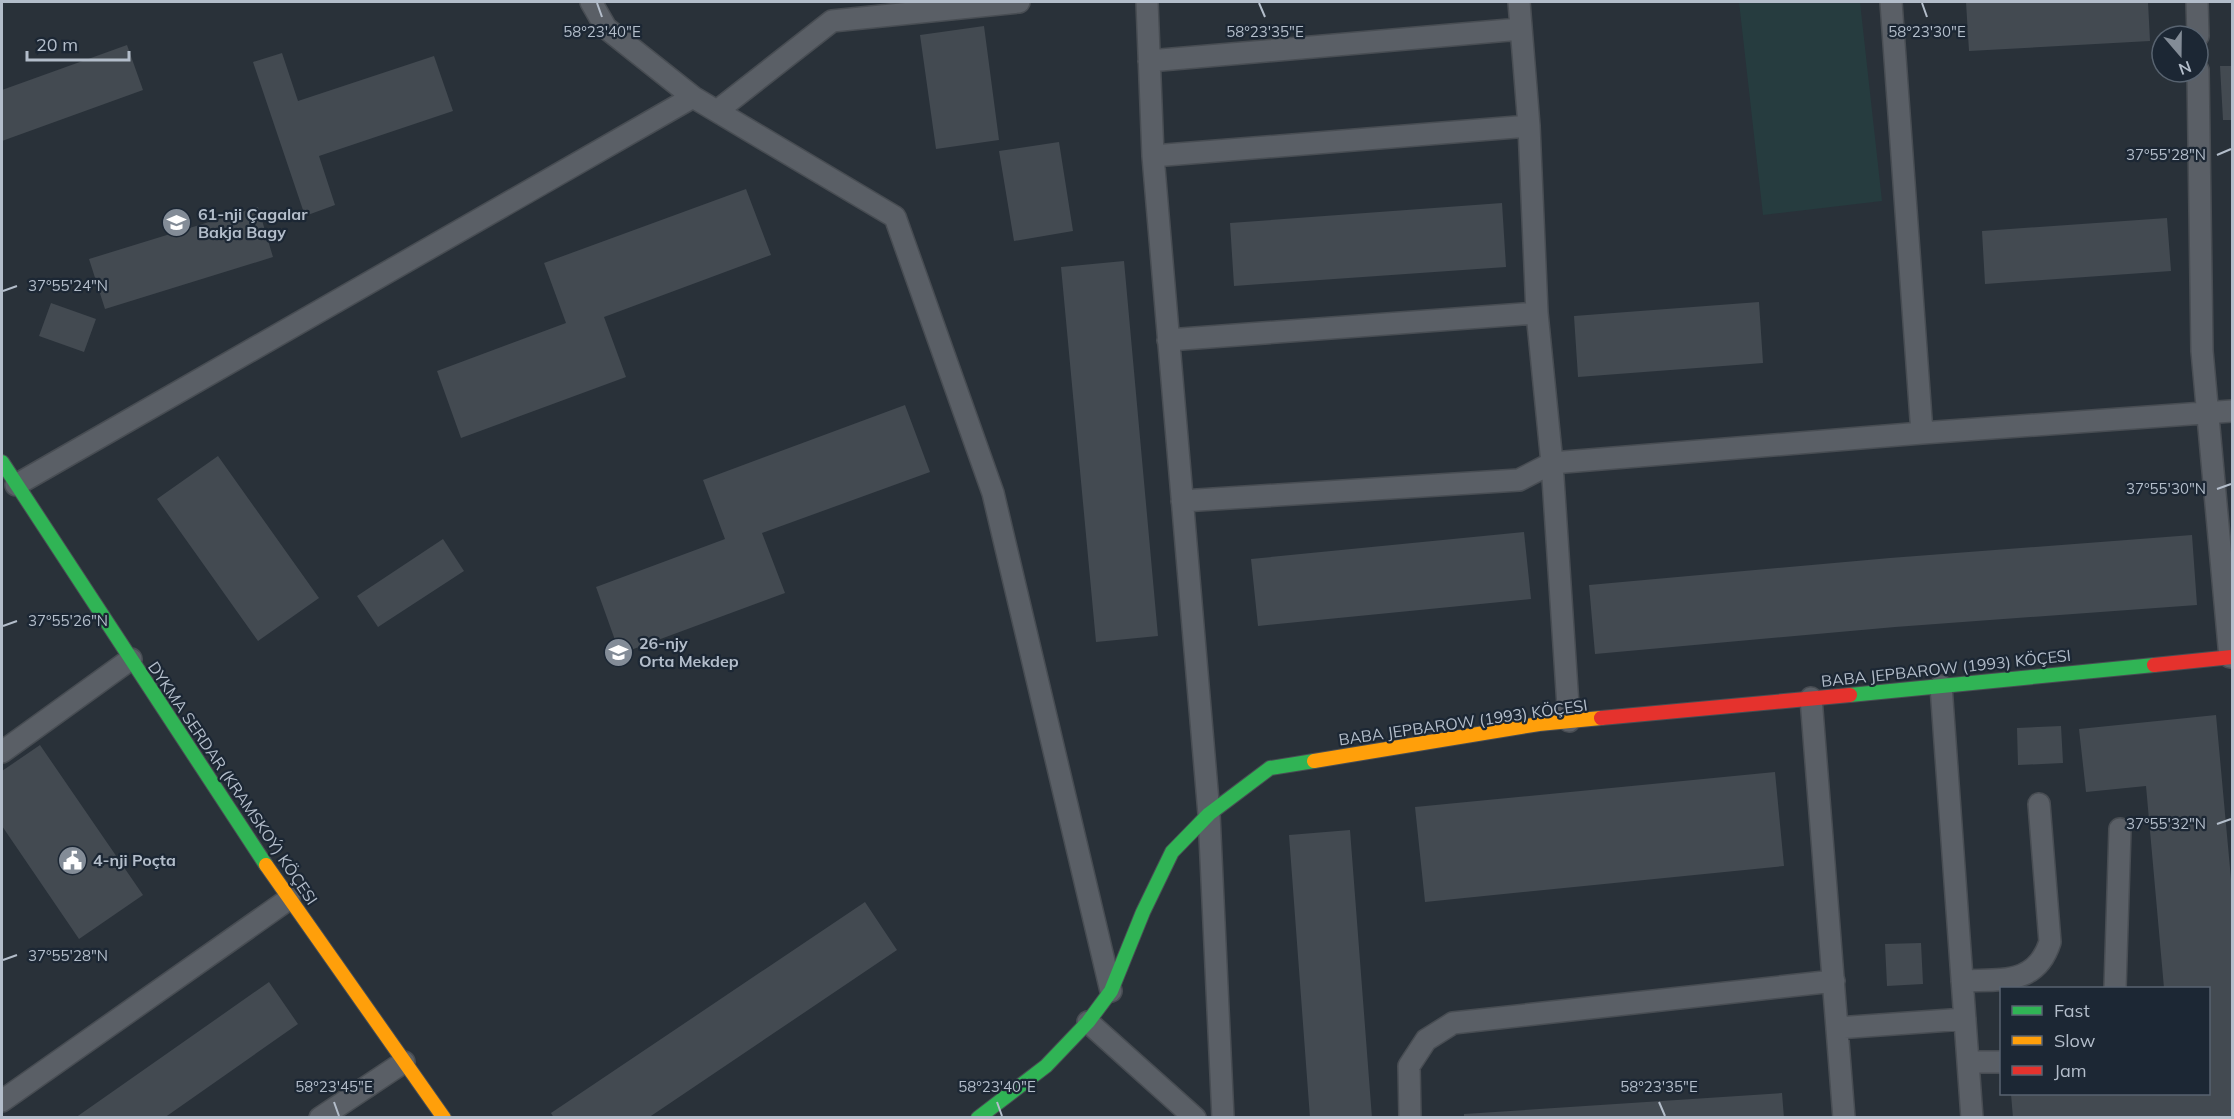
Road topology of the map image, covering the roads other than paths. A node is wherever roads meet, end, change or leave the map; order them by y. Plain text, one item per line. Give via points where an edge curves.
1 (591, 2) edge
2 (1019, 2) edge
3 (1147, 2) edge
4 (1519, 2) edge
5 (1891, 2) edge
6 (2197, 2) edge
7 (2198, 24) edge
8 (1521, 29) junction
9 (1149, 61) junction
10 (2198, 84) edge
11 (693, 98) junction
12 (717, 111) junction
13 (1529, 126) junction
14 (1153, 156) junction
15 (1537, 313) junction
16 (1168, 340) junction
17 (2232, 411) edge
18 (2207, 413) junction
19 (1922, 433) junction
20 (2, 462) edge
21 (1552, 463) junction
22 (16, 484) junction
23 (2224, 491) edge
24 (1182, 501) junction
25 (2231, 657) edge
26 (131, 659) junction
27 (1941, 686) junction
28 (1811, 698) junction
29 (1569, 721) junction
30 (2, 752) edge
31 (2039, 804) dead end
32 (1209, 814) junction
33 (2121, 829) dead end
34 (289, 899) junction
35 (1834, 981) junction
36 (1962, 981) junction
37 (2115, 987) edge
38 (1111, 991) junction
39 (1965, 1019) junction
40 (1088, 1022) junction
41 (1837, 1028) junction
42 (404, 1062) junction
43 (1968, 1062) junction
44 (2000, 1062) edge
45 (2, 1101) edge
46 (320, 1118) edge
47 (444, 1118) edge
48 (978, 1118) edge
49 (1195, 1118) edge
50 (1223, 1118) edge
51 (1410, 1118) edge
52 (1844, 1118) edge
53 (1972, 1118) edge

1 - 11 lane via 606,28
2 - 12 lane via 832,21
3 - 9 lane
4 - 8 lane
5 - 19 lane
6 - 7 lane
8 - 9 lane
8 - 13 lane
9 - 14 lane
10 - 18 lane via 2202,351
11 - 12 lane
11 - 22 lane
12 - 38 lane via 896,217 993,492
13 - 14 lane
13 - 15 lane
14 - 16 lane
15 - 16 lane
15 - 21 lane
16 - 24 lane
17 - 18 lane
18 - 19 lane
18 - 23 lane
19 - 21 lane
20 - 22 street, DYKMA SERDAR (KRAMSKOÝ) KÖÇESI
21 - 24 lane via 1519,480
21 - 29 lane
22 - 26 street, DYKMA SERDAR (KRAMSKOÝ) KÖÇESI
23 - 25 lane
24 - 32 lane
25 - 27 street, BABA JEPBAROW (1993) KÖÇESI
26 - 30 lane
26 - 34 street, DYKMA SERDAR (KRAMSKOÝ) KÖÇESI
27 - 28 street, BABA JEPBAROW (1993) KÖÇESI
27 - 36 lane
28 - 29 street, BABA JEPBAROW (1993) KÖÇESI
28 - 35 lane
29 - 32 street, BABA JEPBAROW (1993) KÖÇESI via 1270,768
31 - 36 lane via 2050,942 2046,955 2028,974 2016,978
32 - 38 street, BABA JEPBAROW (1993) KÖÇESI via 1172,852
32 - 50 lane
33 - 37 lane
34 - 42 street, DYKMA SERDAR (KRAMSKOÝ) KÖÇESI
34 - 45 lane
35 - 41 lane
35 - 51 lane via 1453,1023 1426,1040 1408,1066
36 - 39 lane
38 - 40 street, BABA JEPBAROW (1993) KÖÇESI
39 - 41 lane
39 - 43 lane
40 - 48 street, BABA JEPBAROW (1993) KÖÇESI via 1046,1066
40 - 49 lane
41 - 52 lane
42 - 46 lane
42 - 47 street, DYKMA SERDAR (KRAMSKOÝ) KÖÇESI
43 - 44 lane
43 - 53 lane

